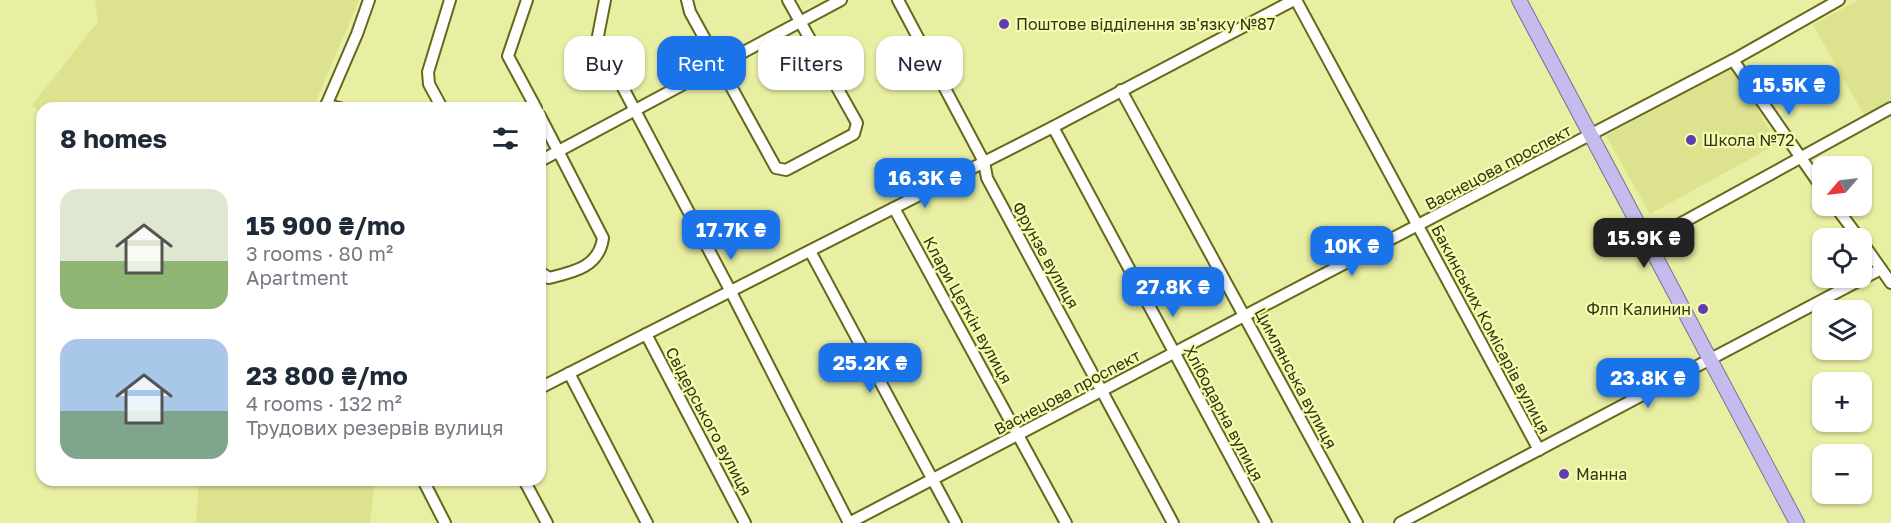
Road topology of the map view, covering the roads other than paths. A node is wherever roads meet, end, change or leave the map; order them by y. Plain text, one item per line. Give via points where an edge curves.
1 (369, 0) edge
2 (450, 0) edge
3 (527, 0) edge
4 (605, 0) edge
5 (685, 0) edge
6 (788, 0) edge
7 (841, 0) edge
8 (898, 0) edge
9 (1295, 0) edge
10 (1519, 0) edge
11 (1839, 0) edge
12 (801, 21) junction
13 (704, 36) edge
14 (746, 51) edge
15 (1733, 60) junction
16 (673, 90) edge
17 (734, 90) edge
18 (1121, 90) junction
19 (328, 102) edge
20 (438, 102) edge
21 (533, 102) edge
22 (1891, 108) edge
23 (634, 111) junction
24 (546, 127) edge
25 (1053, 127) junction
26 (1591, 135) junction
27 (559, 151) junction
28 (546, 158) edge
29 (1802, 159) junction
30 (984, 162) junction
31 (1812, 174) edge
32 (894, 208) junction
33 (1418, 226) junction
34 (1647, 242) junction
35 (810, 251) junction
36 (1872, 257) edge
37 (1881, 269) junction
38 (546, 276) edge
39 (1891, 283) edge
40 (730, 290) junction
41 (1246, 316) junction
42 (646, 334) junction
43 (1175, 351) junction
44 (1711, 361) junction
45 (569, 373) junction
46 (546, 385) edge
47 (1102, 390) junction
48 (1019, 433) junction
49 (1539, 450) junction
50 (933, 481) junction
51 (426, 486) edge
52 (527, 486) edge
53 (445, 523) edge
54 (547, 523) edge
55 (647, 523) edge
56 (745, 523) edge
57 (849, 523) edge
58 (956, 523) edge
59 (1066, 523) edge
60 (1173, 523) edge
61 (1266, 523) edge
62 (1357, 523) edge
63 (1400, 523) edge
64 (1797, 523) edge

1 - 19 street
2 - 20 street via 428,72 431,90
3 - 21 street via 508,56
4 - 23 street via 598,36
5 - 13 street
6 - 12 street
7 - 12 street
8 - 30 street, Фрунзе вулиця
9 - 18 street
9 - 33 street, Бакинських Комісарів вулиця
10 - 26 main road
11 - 15 street, Васнецова проспект
12 - 14 street
12 - 17 street via 857,123 854,134 786,170 776,168
15 - 26 street, Васнецова проспект
15 - 29 street
16 - 23 street
18 - 25 street
18 - 41 street, Цимлянська вулиця
22 - 29 street
23 - 27 street
23 - 40 street
24 - 27 street
25 - 30 street
25 - 43 street, Хлібодарна вулиця
26 - 33 street, Васнецова проспект
26 - 34 main road
27 - 28 street
27 - 38 street via 603,238 602,250 596,260
29 - 31 street
29 - 34 street
30 - 32 street
30 - 47 street, Фрунзе вулиця via 987,178
32 - 35 street
32 - 48 street, Клари Цеткін вулиця
33 - 41 street, Васнецова проспект
33 - 49 street, Бакинських Комісарів вулиця
34 - 44 main road
35 - 40 street
35 - 50 street
36 - 37 street
37 - 39 street
37 - 44 street
40 - 42 street
40 - 57 street
41 - 43 street, Васнецова проспект
41 - 62 street, Цимлянська вулиця
42 - 45 street
42 - 56 street, Свідерського вулиця
43 - 47 street, Васнецова проспект
43 - 61 street, Хлібодарна вулиця
44 - 49 street
44 - 64 main road
45 - 46 street
45 - 55 street
47 - 48 street, Васнецова проспект
47 - 60 street, Фрунзе вулиця
48 - 50 street, Васнецова проспект
48 - 59 street, Клари Цеткін вулиця
49 - 63 street
50 - 57 street, Васнецова проспект
50 - 58 street
51 - 53 street
52 - 54 street

